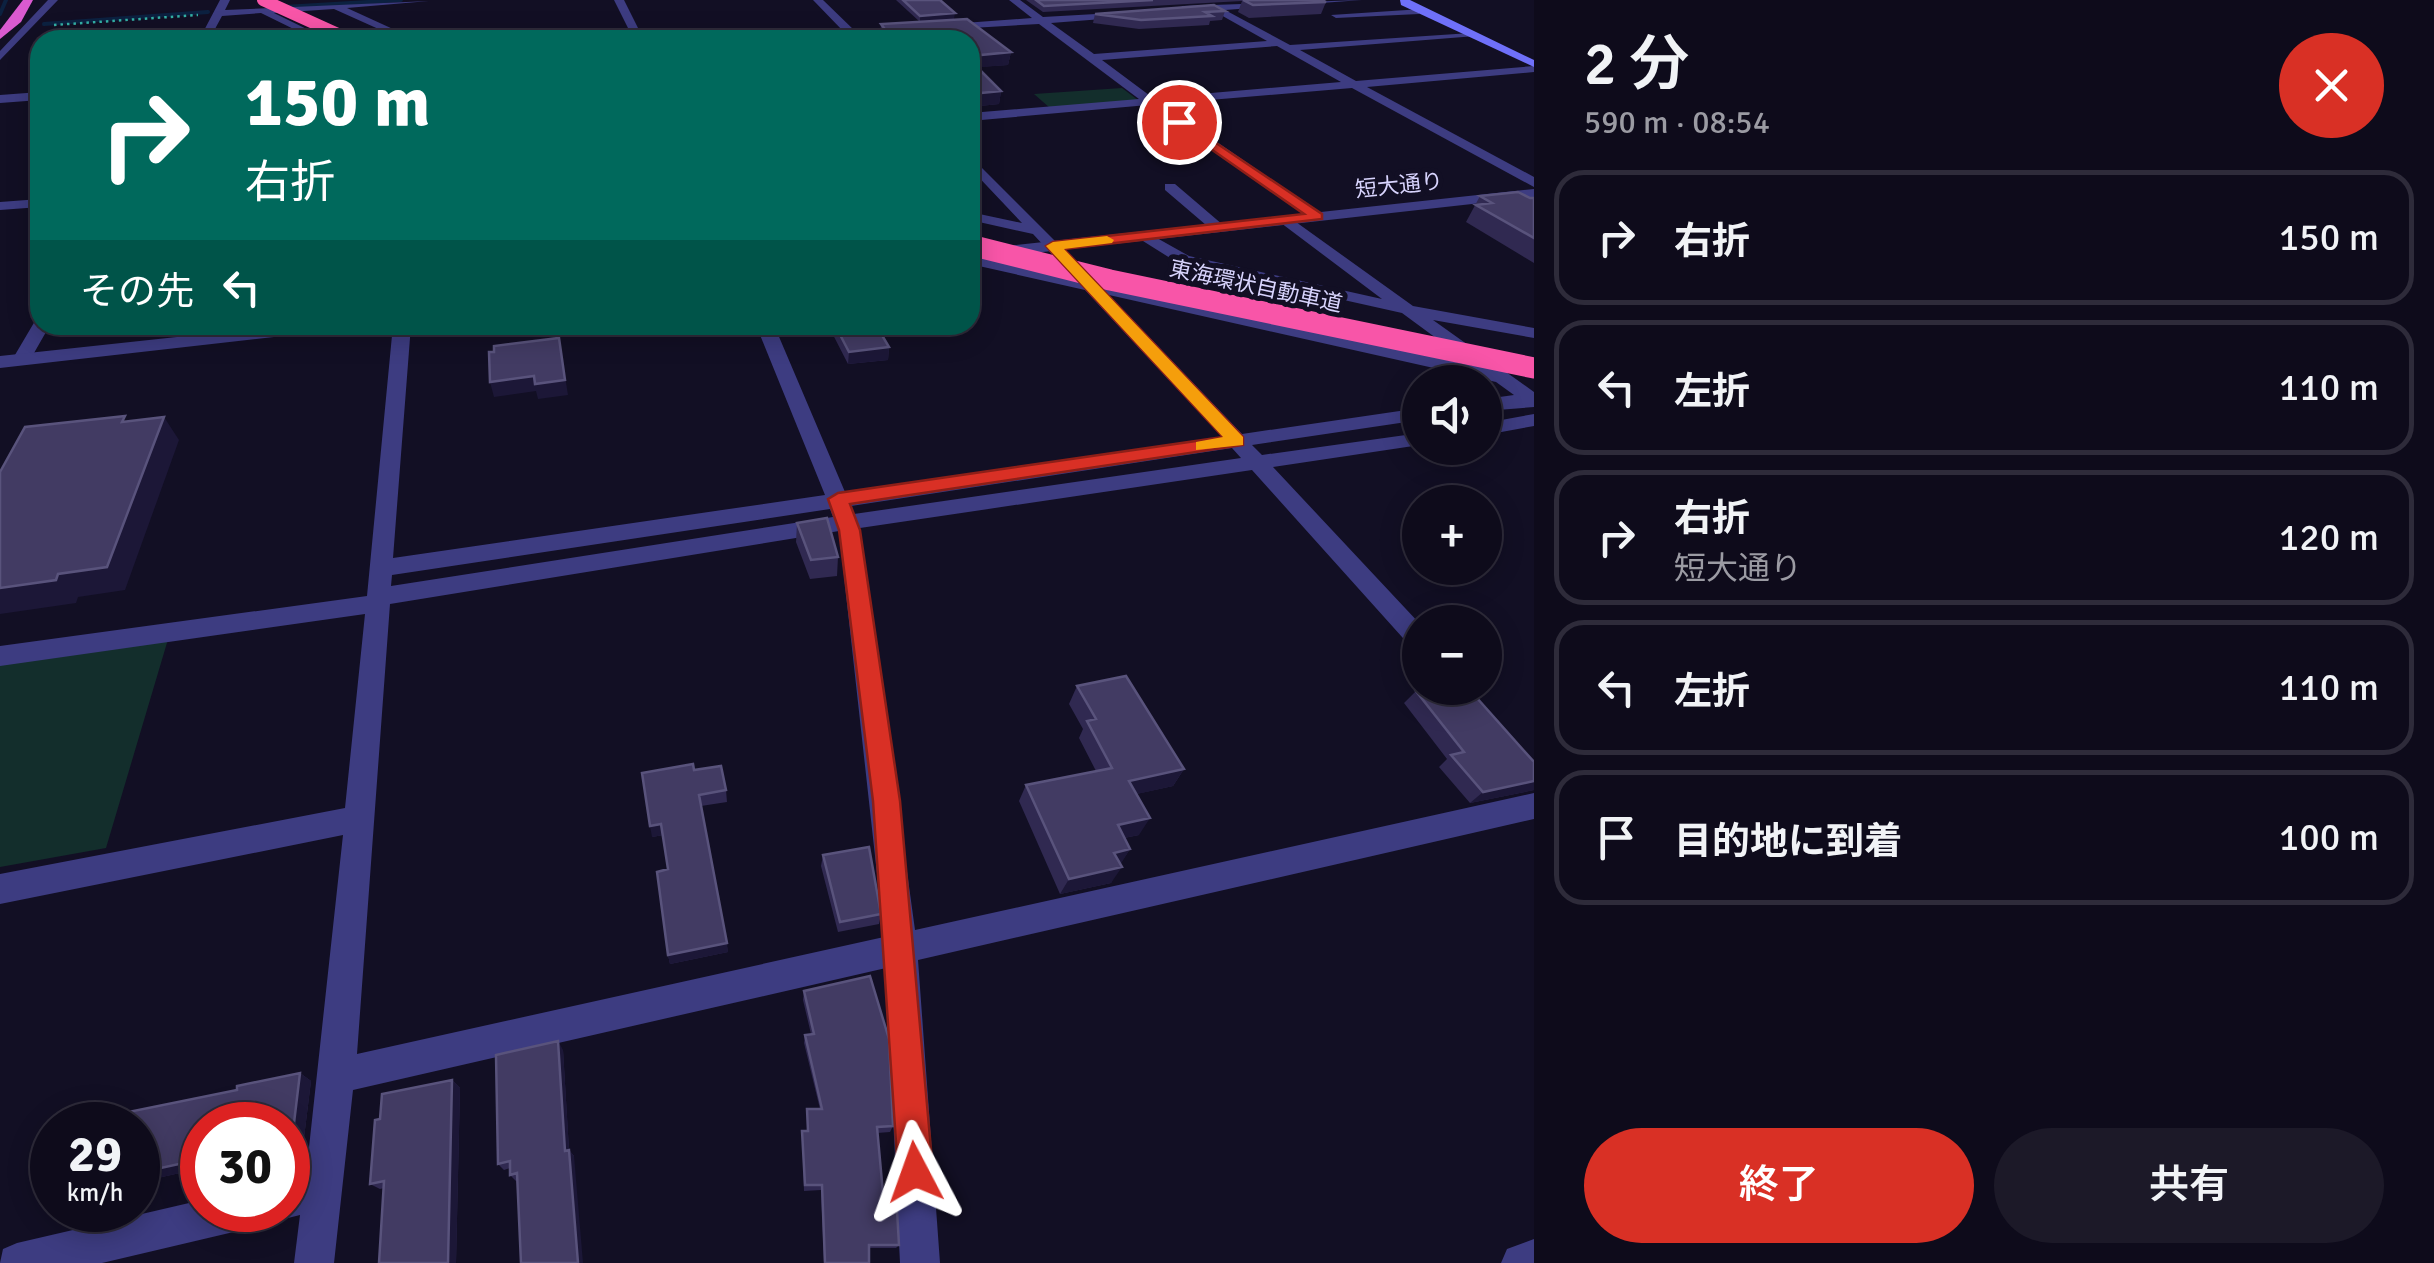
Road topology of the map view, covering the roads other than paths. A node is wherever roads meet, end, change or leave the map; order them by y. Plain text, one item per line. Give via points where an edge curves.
1 (28, 0) edge
2 (53, 0) edge
3 (225, 0) edge
4 (240, 0) edge
5 (320, 0) edge
6 (424, 0) edge
7 (619, 0) edge
8 (818, 0) edge
9 (1014, 0) edge
10 (1357, 0) edge
11 (1405, 0) edge
12 (1207, 3) edge
13 (263, 5) edge
14 (333, 6) junction
15 (1172, 9) edge
16 (1420, 11) junction
17 (1147, 13) edge
18 (218, 14) junction
19 (1329, 15) edge
20 (1256, 19) edge
21 (1038, 20) junction
22 (1236, 20) junction
23 (209, 30) edge
24 (307, 30) edge
25 (326, 30) edge
26 (389, 30) edge
27 (635, 30) edge
28 (848, 30) edge
29 (905, 30) edge
30 (2, 34) edge
31 (1470, 36) junction
32 (1281, 46) junction
33 (0, 57) edge
34 (1090, 58) junction
35 (1534, 66) edge
36 (1350, 82) junction
37 (30, 97) edge
38 (0, 99) edge
39 (1148, 100) junction
40 (980, 116) edge
41 (1534, 165) edge
42 (980, 170) edge
43 (1520, 172) junction
44 (1534, 183) edge
45 (1170, 187) dead end
46 (1534, 193) edge
47 (30, 203) edge
48 (0, 206) edge
49 (1317, 216) junction
50 (980, 218) edge
51 (1284, 220) junction
52 (1218, 228) junction
53 (1040, 232) junction
54 (1142, 236) junction
55 (1053, 246) junction
56 (980, 247) edge
57 (980, 256) edge
58 (980, 259) edge
59 (1089, 286) junction
60 (1414, 311) junction
61 (1534, 333) edge
62 (35, 335) edge
63 (246, 335) edge
64 (401, 335) edge
65 (769, 335) edge
66 (21, 360) junction
67 (0, 362) edge
68 (1534, 368) edge
69 (1506, 380) junction
70 (1533, 399) edge
71 (1502, 403) edge
72 (1402, 418) edge
73 (1534, 420) edge
74 (1502, 426) edge
75 (1402, 440) edge
76 (1248, 453) junction
77 (843, 512) junction
78 (379, 587) junction
79 (1402, 620) edge
80 (0, 656) edge
81 (1534, 806) edge
82 (359, 819) junction
83 (0, 889) edge
84 (901, 948) junction
85 (336, 1076) junction
86 (310, 1173) edge
87 (180, 1225) edge
88 (309, 1232) edge
89 (1534, 1259) edge
90 (16, 1263) edge
91 (314, 1263) edge
92 (920, 1263) edge
93 (1522, 1263) edge

1 - 30 highway
2 - 33 street
3 - 18 street
4 - 13 street
5 - 14 street
6 - 14 street
7 - 27 street
8 - 28 street
9 - 21 street
10 - 12 street
11 - 16 main road
12 - 15 street
12 - 22 street
13 - 14 street
13 - 18 street
13 - 24 street
13 - 25 highway, bridge
14 - 26 street
16 - 19 street
16 - 31 main road
17 - 21 street
18 - 23 street
20 - 22 street
21 - 29 street
21 - 34 street
22 - 32 street
31 - 32 street
31 - 35 main road
32 - 34 street
32 - 36 street
34 - 39 street
35 - 36 street
36 - 39 street
36 - 43 street
37 - 38 street
39 - 40 street
39 - 49 street
41 - 43 street
42 - 53 street
43 - 44 street
45 - 52 street
46 - 49 street, 短大通り
47 - 48 street
49 - 51 street, 短大通り
50 - 53 street
51 - 52 street, 短大通り
51 - 60 street
52 - 54 street, 短大通り
53 - 55 street
54 - 55 street, 短大通り
54 - 60 street via 1184,260
55 - 57 street, 短大通り
55 - 59 street
56 - 68 highway, 東海環状自動車道, bridge
58 - 59 street
59 - 69 street
59 - 76 street
60 - 61 street
60 - 69 street
62 - 66 street
63 - 66 street
64 - 78 street
65 - 77 street
66 - 67 street
69 - 70 street
70 - 71 street
72 - 76 street
73 - 74 street
75 - 76 street
76 - 77 street
76 - 79 street
77 - 78 street
77 - 84 street
78 - 80 street
78 - 82 street
81 - 84 street
82 - 83 street
82 - 85 street
84 - 85 street
84 - 92 street
85 - 86 street
87 - 90 street
88 - 91 street
89 - 93 street

